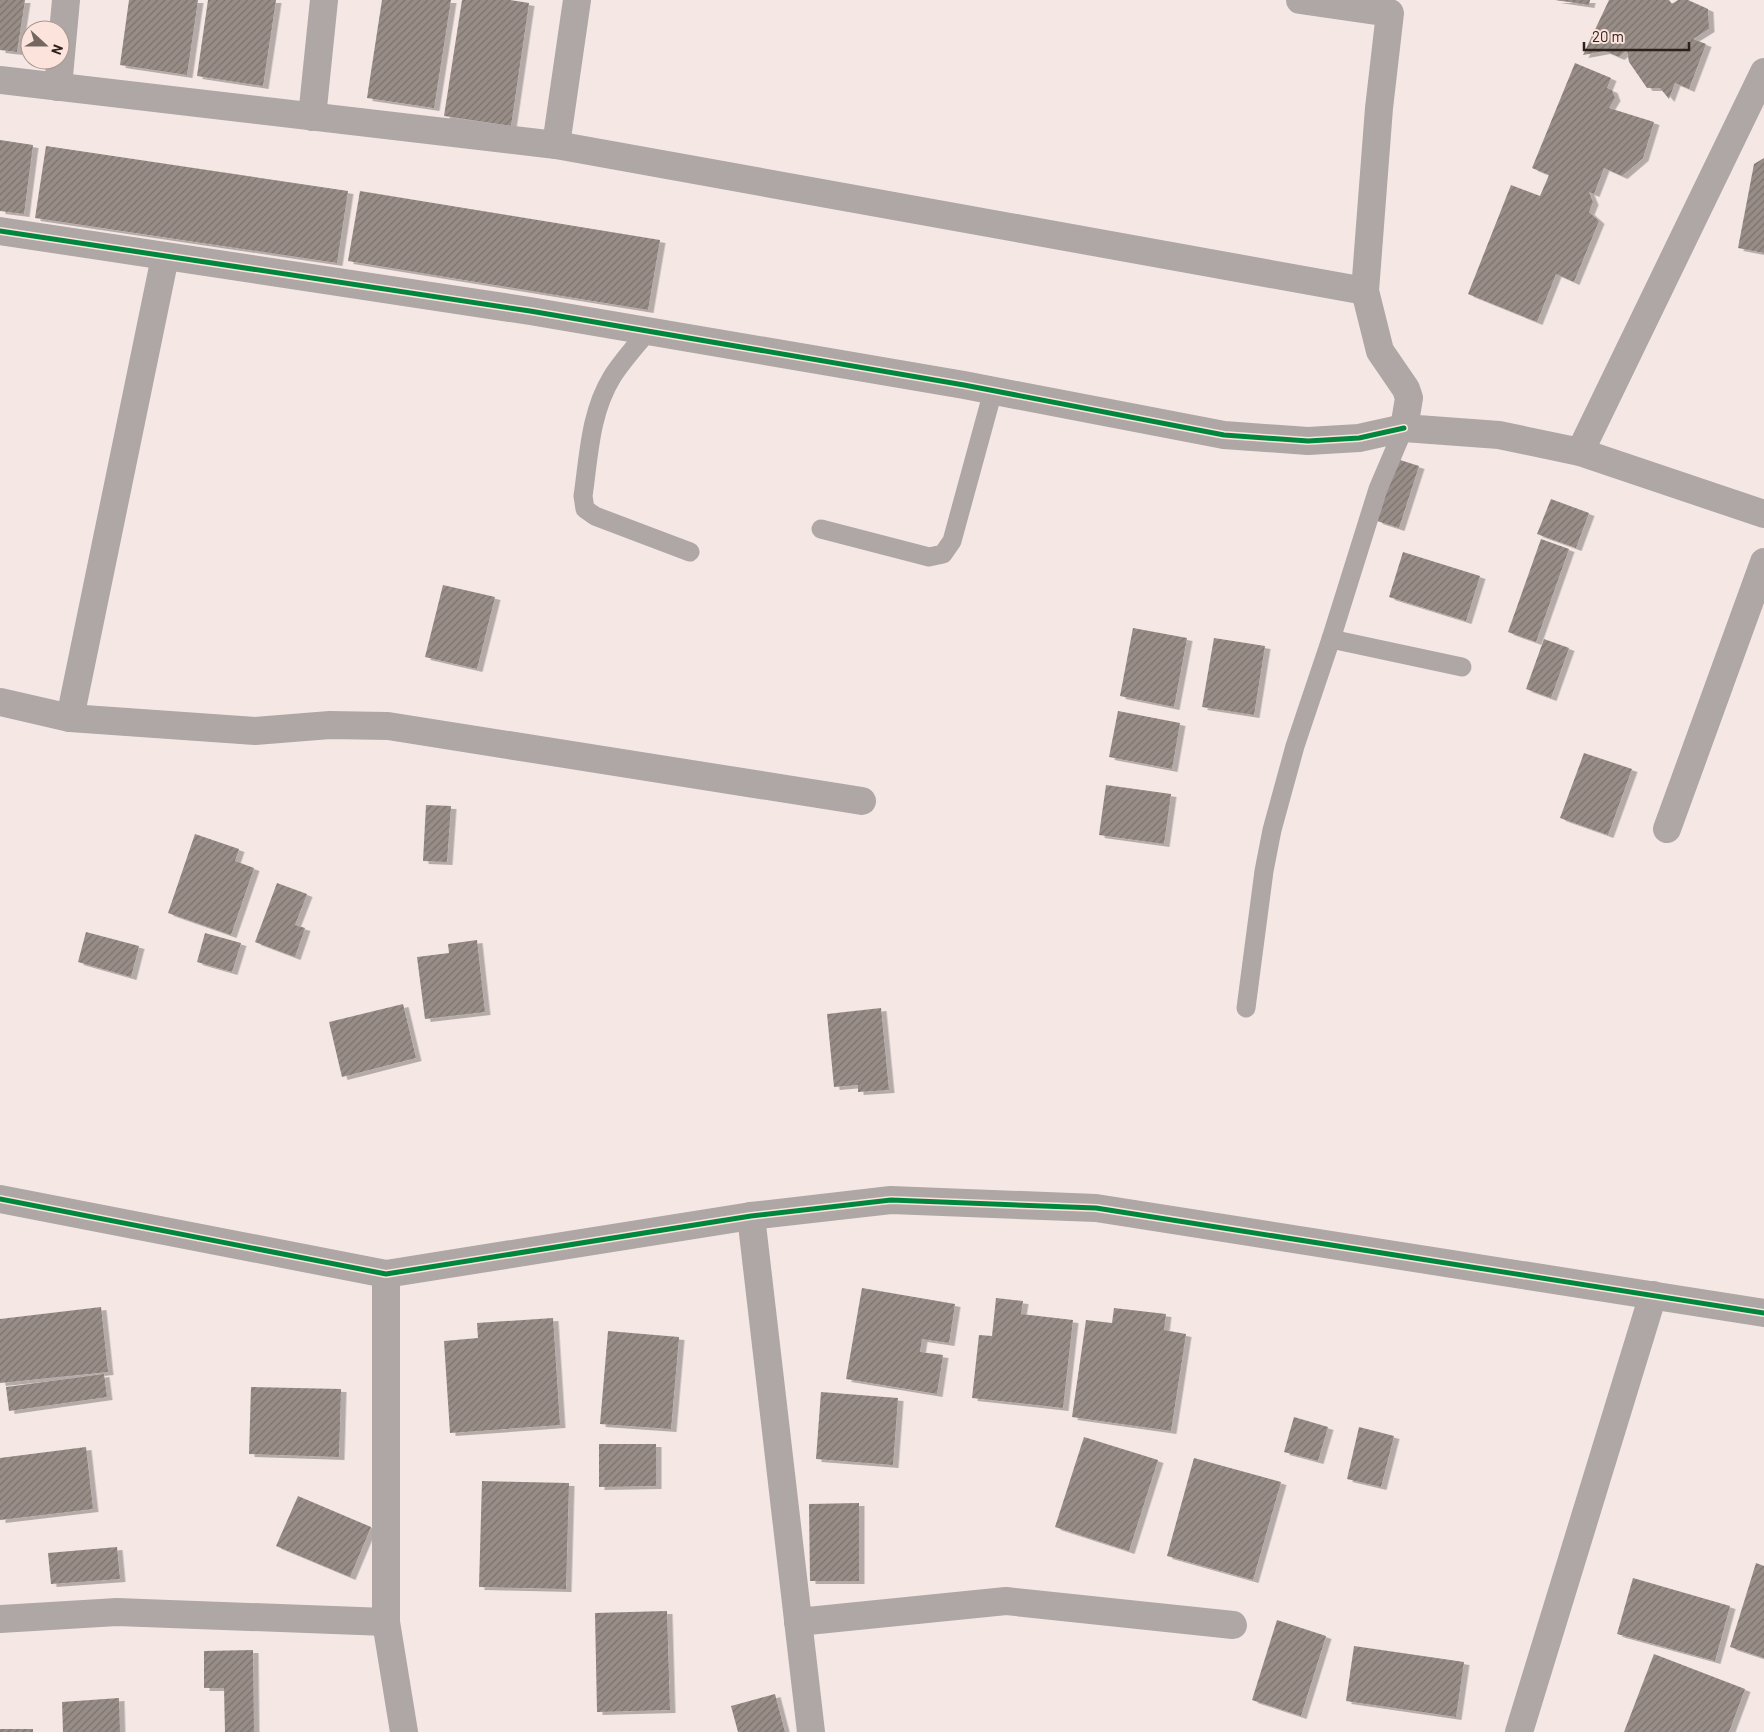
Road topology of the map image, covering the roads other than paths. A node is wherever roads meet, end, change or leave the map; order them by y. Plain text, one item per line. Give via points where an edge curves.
1 (66, 0) edge
2 (324, 0) edge
3 (577, 0) edge
4 (1300, 0) edge
5 (1391, 7) edge
6 (1764, 72) edge
7 (0, 80) edge
8 (58, 87) junction
9 (312, 117) junction
10 (556, 145) junction
11 (0, 231) edge
12 (164, 257) junction
13 (1365, 291) junction
14 (648, 331) junction
15 (993, 391) junction
16 (1404, 428) junction
17 (1580, 452) junction
18 (1764, 514) edge
19 (821, 529) dead end
20 (690, 552) dead end
21 (1764, 562) edge
22 (1331, 639) junction
23 (1462, 667) dead end
24 (0, 702) edge
25 (70, 718) junction
26 (862, 801) dead end
27 (1667, 830) dead end
28 (1246, 1008) dead end
29 (0, 1199) edge
30 (751, 1216) junction
31 (386, 1274) junction
32 (1653, 1295) junction
33 (1764, 1313) edge
34 (0, 1619) edge
35 (386, 1622) junction
36 (798, 1622) junction
37 (1233, 1625) dead end
38 (404, 1732) edge
39 (811, 1732) edge
40 (1519, 1732) edge

1 - 8 street
2 - 9 street
3 - 10 street
4 - 5 street
5 - 13 street via 1379,108
6 - 17 street
7 - 8 street
8 - 9 street
9 - 10 street
10 - 13 street
11 - 12 street
12 - 14 street
12 - 25 street
13 - 16 street via 1380,350 1409,398
14 - 15 street
14 - 20 lane via 613,375 601,398 594,417 582,496 585,509 595,516
15 - 16 street via 1224,434 1308,441 1359,438
15 - 19 lane via 952,541 943,554 929,557
16 - 17 street via 1499,435
16 - 22 lane via 1378,489
17 - 18 street
21 - 27 street
22 - 23 lane
22 - 28 lane via 1295,746 1272,830
24 - 25 street
25 - 26 street via 256,731 330,725 388,726
29 - 31 street
30 - 31 street
30 - 32 street via 891,1200 1096,1208
30 - 36 street
31 - 35 street
32 - 33 street
32 - 40 street
34 - 35 street via 118,1612
35 - 38 street
36 - 37 street via 1006,1601
36 - 39 street

